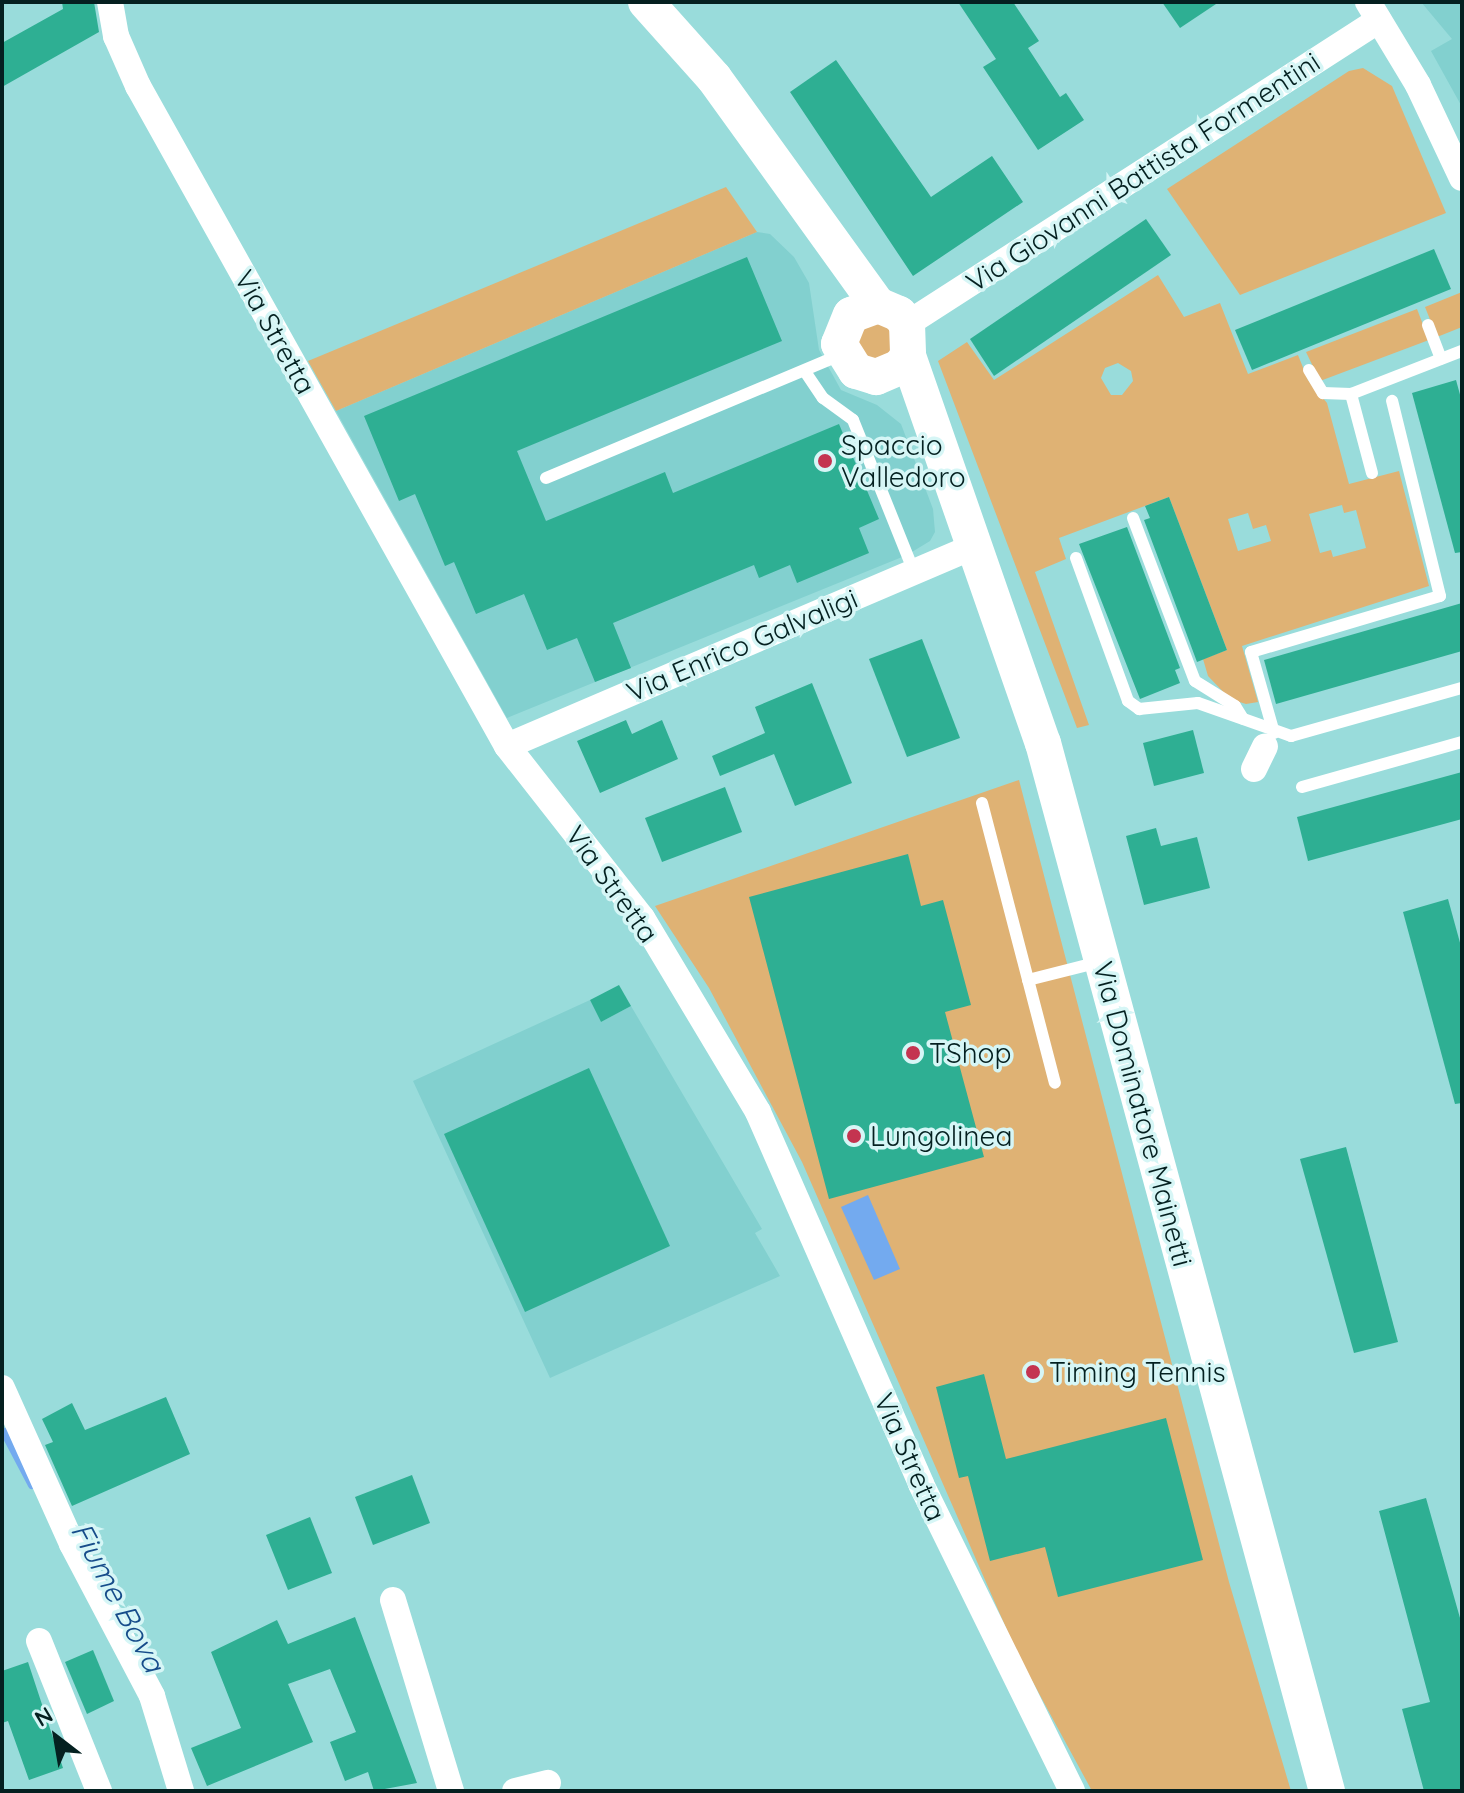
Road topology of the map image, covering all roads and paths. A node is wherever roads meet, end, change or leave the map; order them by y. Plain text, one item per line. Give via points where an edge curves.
1 (110, 2) edge
2 (646, 2) edge
3 (1373, 11) edge
4 (1462, 178) edge
5 (824, 229) junction
6 (1428, 325) dead end
7 (897, 328) junction
8 (843, 338) junction
9 (1462, 351) edge
10 (1441, 359) junction
11 (1309, 370) dead end
12 (806, 373) junction
13 (876, 377) junction
14 (1351, 394) junction
15 (1392, 401) dead end
16 (936, 445) junction
17 (1372, 473) dead end
18 (546, 478) dead end
19 (1133, 518) dead end
20 (977, 545) junction
21 (1076, 558) dead end
22 (914, 572) junction
23 (1462, 688) edge
24 (1243, 719) junction
25 (1462, 742) edge
26 (507, 746) junction
27 (1264, 749) junction
28 (1302, 787) dead end
29 (982, 803) dead end
30 (1102, 961) junction
31 (1028, 980) junction
32 (1055, 1083) dead end
33 (3, 1396) edge
34 (393, 1600) dead end
35 (39, 1641) dead end
36 (548, 1783) dead end
37 (99, 1791) edge
38 (181, 1791) edge
39 (451, 1791) edge
40 (515, 1791) edge
41 (1072, 1791) edge
42 (1327, 1791) edge

1 - 26 street, Via Stretta via 116,36 138,86
2 - 5 street, Via Dominatore Mainetti via 714,78
3 - 4 street via 1418,85
3 - 7 street, Via Giovanni Battista Formentini
5 - 7 street, Via Dominatore Mainetti
5 - 8 street, Via Dominatore Mainetti
6 - 10 lane
7 - 8 street via 858,309
7 - 13 street via 889,374
7 - 16 street, Via Dominatore Mainetti
8 - 12 lane
8 - 13 street, Via Dominatore Mainetti via 856,371
9 - 10 lane
10 - 14 lane
11 - 14 lane via 1323,393
12 - 18 lane
12 - 22 lane via 823,398 853,420
13 - 16 street, Via Dominatore Mainetti
14 - 17 lane
15 - 27 lane via 1440,596 1251,652
16 - 20 street, Via Dominatore Mainetti
19 - 24 lane via 1195,681 1235,706
20 - 22 street, Via Enrico Galvaligi
20 - 30 street, Via Dominatore Mainetti via 1043,743
21 - 24 lane via 1128,701 1139,709 1198,703
22 - 26 street, Via Enrico Galvaligi
23 - 27 lane via 1291,736
24 - 27 lane
25 - 28 lane
26 - 41 street, Via Stretta via 642,918 731,1049 921,1484
29 - 31 lane
30 - 31 lane
30 - 42 street, Via Dominatore Mainetti
31 - 32 lane
33 - 38 street via 72,1544 152,1696
34 - 39 street
35 - 37 street
36 - 40 street

